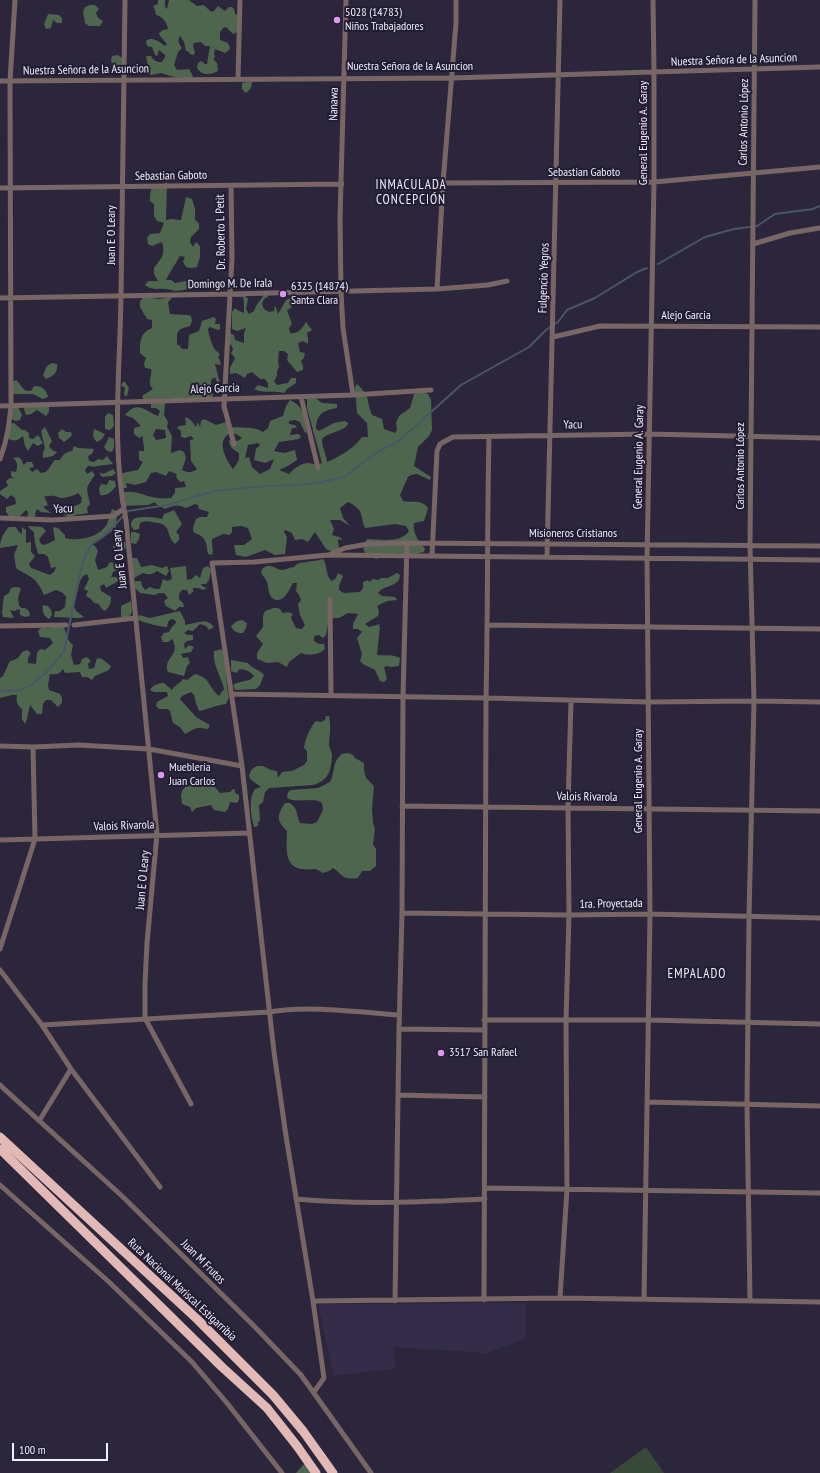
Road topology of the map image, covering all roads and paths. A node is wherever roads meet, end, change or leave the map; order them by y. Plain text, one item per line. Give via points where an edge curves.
1 (15, 0) edge
2 (125, 0) edge
3 (240, 0) edge
4 (346, 0) edge
5 (456, 0) edge
6 (560, 0) edge
7 (652, 0) edge
8 (755, 0) edge
9 (820, 67) edge
10 (755, 69) junction
11 (654, 72) junction
12 (558, 75) junction
13 (344, 78) junction
14 (452, 78) junction
15 (238, 79) junction
16 (124, 80) junction
17 (0, 81) edge
18 (10, 81) junction
19 (820, 167) edge
20 (754, 173) junction
21 (654, 182) junction
22 (443, 183) junction
23 (557, 183) junction
24 (342, 184) junction
25 (231, 186) junction
26 (11, 187) junction
27 (122, 187) junction
28 (0, 188) edge
29 (820, 228) edge
30 (753, 244) junction
31 (507, 281) dead end
32 (436, 289) junction
33 (341, 292) junction
34 (231, 294) junction
35 (121, 296) junction
36 (11, 297) junction
37 (0, 298) edge
38 (652, 326) junction
39 (752, 326) junction
40 (820, 327) edge
41 (553, 334) junction
42 (431, 390) dead end
43 (353, 395) junction
44 (301, 397) junction
45 (226, 399) junction
46 (117, 403) junction
47 (0, 406) edge
48 (11, 406) junction
49 (649, 434) junction
50 (550, 435) junction
51 (751, 436) junction
52 (489, 438) junction
53 (820, 438) edge
54 (234, 444) dead end
55 (0, 459) edge
56 (318, 468) dead end
57 (124, 510) junction
58 (0, 518) edge
59 (407, 543) junction
60 (433, 544) junction
61 (487, 544) junction
62 (547, 544) junction
63 (648, 544) junction
64 (750, 545) junction
65 (820, 546) edge
66 (406, 555) junction
67 (328, 556) junction
68 (432, 556) junction
69 (488, 556) junction
70 (547, 557) junction
71 (647, 558) junction
72 (751, 559) junction
73 (820, 560) edge
74 (330, 600) dead end
75 (136, 618) junction
76 (66, 625) dead end
77 (74, 625) dead end
78 (488, 625) junction
79 (0, 626) edge
80 (647, 627) junction
81 (752, 629) junction
82 (820, 629) edge
83 (231, 694) junction
84 (331, 696) junction
85 (403, 696) junction
86 (486, 698) junction
87 (571, 701) junction
88 (754, 701) junction
89 (648, 702) junction
90 (820, 702) edge
91 (0, 746) edge
92 (33, 747) junction
93 (149, 748) junction
94 (242, 766) junction
95 (402, 806) junction
96 (485, 806) junction
97 (568, 807) junction
98 (649, 808) junction
99 (751, 810) junction
100 (820, 811) edge
101 (249, 833) junction
102 (157, 834) junction
103 (35, 839) junction
104 (0, 840) edge
105 (402, 913) junction
106 (650, 914) junction
107 (486, 915) junction
108 (569, 915) junction
109 (749, 917) junction
110 (820, 918) edge
111 (0, 948) edge
112 (0, 970) edge
113 (269, 1012) junction
114 (399, 1015) junction
115 (146, 1018) junction
116 (484, 1020) junction
117 (566, 1020) junction
118 (648, 1020) junction
119 (748, 1022) junction
120 (820, 1024) edge
121 (42, 1025) junction
122 (399, 1029) junction
123 (484, 1030) junction
124 (71, 1069) junction
125 (0, 1085) edge
126 (398, 1095) junction
127 (485, 1097) junction
128 (647, 1102) junction
129 (191, 1104) dead end
130 (747, 1105) junction
131 (820, 1106) edge
132 (39, 1121) junction
133 (0, 1137) edge
134 (0, 1149) edge
135 (0, 1185) edge
136 (160, 1187) dead end
137 (485, 1188) junction
138 (567, 1189) junction
139 (646, 1190) junction
140 (748, 1192) junction
141 (820, 1193) edge
142 (296, 1199) junction
143 (485, 1199) junction
144 (397, 1203) junction
145 (560, 1298) junction
146 (644, 1299) junction
147 (484, 1300) junction
148 (750, 1300) junction
149 (313, 1301) junction
150 (395, 1301) junction
151 (820, 1302) edge
152 (314, 1392) junction
153 (282, 1473) edge
154 (316, 1473) edge
155 (333, 1473) edge
156 (371, 1473) edge

1 - 18 street
2 - 16 street, Juan E O Leary
3 - 15 street
4 - 13 street, Nanawa
5 - 14 street
6 - 12 street, Fulgencio Yegros
7 - 11 street, General Eugenio A. Garay
8 - 10 street, Carlos Antonio López
9 - 10 street, Nuestra Señora de la Asuncion
10 - 11 street, Nuestra Señora de la Asuncion
10 - 20 street, Carlos Antonio López
11 - 12 street, Nuestra Señora de la Asuncion
11 - 21 street, General Eugenio A. Garay
12 - 14 street, Nuestra Señora de la Asuncion
12 - 23 street, Fulgencio Yegros
13 - 14 street, Nuestra Señora de la Asuncion
13 - 15 street, Nuestra Señora de la Asuncion
13 - 24 street, Nanawa
14 - 22 street
15 - 16 street, Nuestra Señora de la Asuncion
16 - 18 street, Nuestra Señora de la Asuncion
16 - 27 street, Juan E O Leary
17 - 18 street, Nuestra Señora de la Asuncion
18 - 26 street
19 - 20 street, Sebastian Gaboto
20 - 21 street, Sebastian Gaboto
20 - 30 street, Carlos Antonio López
21 - 23 street, Sebastian Gaboto
21 - 38 street, General Eugenio A. Garay
22 - 23 street, Sebastian Gaboto
22 - 32 street
23 - 41 street, Fulgencio Yegros
24 - 25 street, Sebastian Gaboto
24 - 33 street, Nanawa
25 - 27 street, Sebastian Gaboto
25 - 34 street, Dr. Roberto L Petit
26 - 27 street, Sebastian Gaboto
26 - 28 street, Sebastian Gaboto
26 - 36 street
27 - 35 street, Juan E O Leary
29 - 30 street via 790,233
30 - 39 street, Carlos Antonio López
31 - 32 street, Domingo M. De Irala
32 - 33 street, Domingo M. De Irala
33 - 34 street, Domingo M. De Irala
33 - 43 street, Nanawa via 343,328
34 - 35 street, Domingo M. De Irala
34 - 45 street, Dr. Roberto L Petit
35 - 36 street, Domingo M. De Irala
35 - 46 street, Juan E O Leary
36 - 37 street, Domingo M. De Irala
36 - 48 street
38 - 39 street, Alejo Garcia
38 - 41 street, Alejo Garcia via 600,326
38 - 49 street, General Eugenio A. Garay
39 - 40 street, Alejo Garcia
39 - 51 street, Carlos Antonio López
41 - 50 street, Fulgencio Yegros
42 - 43 street, Alejo Garcia
43 - 44 street, Alejo Garcia
44 - 45 street, Alejo Garcia
44 - 56 street
45 - 46 street, Alejo Garcia
45 - 54 street, Dr. Roberto L Petit via 224,406
46 - 48 street, Alejo Garcia
46 - 57 street, Juan E O Leary via 118,469
47 - 48 street, Alejo Garcia
48 - 55 street via 9,432
49 - 50 street, Yacu
49 - 51 street, Yacu
49 - 63 street, General Eugenio A. Garay
50 - 52 street, Yacu
50 - 62 street, Fulgencio Yegros
51 - 53 street, Yacu
51 - 64 street, Carlos Antonio López
52 - 60 street, Yacu via 453,437 440,444 437,451
52 - 61 street
57 - 58 street, Yacu via 114,516 52,520
57 - 75 street, Juan E O Leary
59 - 60 street, Misioneros Cristianos
59 - 66 street
59 - 67 street, Misioneros Cristianos via 353,546
60 - 61 street, Misioneros Cristianos
60 - 68 street, Yacu
61 - 62 street, Misioneros Cristianos
61 - 69 street
62 - 63 street, Misioneros Cristianos
62 - 70 street, Fulgencio Yegros
63 - 64 street, Misioneros Cristianos
63 - 71 street, General Eugenio A. Garay
64 - 65 street, Misioneros Cristianos
64 - 72 street, Carlos Antonio López
66 - 67 street, Misioneros Cristianos
66 - 68 street, Misioneros Cristianos
66 - 85 street
67 - 83 street, Misioneros Cristianos via 212,564
68 - 69 street, Misioneros Cristianos
69 - 70 street, Misioneros Cristianos
69 - 78 street
70 - 71 street, Misioneros Cristianos
71 - 72 street, Misioneros Cristianos
71 - 80 street, General Eugenio A. Garay
72 - 73 street, Misioneros Cristianos
72 - 81 street, Carlos Antonio López
74 - 84 street
75 - 77 street
75 - 93 street, Juan E O Leary
76 - 79 street
78 - 80 street
78 - 86 street
80 - 81 street
80 - 89 street, General Eugenio A. Garay
81 - 82 street
81 - 88 street, Carlos Antonio López
83 - 84 street
83 - 94 street
84 - 85 street
85 - 86 street
85 - 95 street
86 - 87 street
86 - 96 street
87 - 89 street
87 - 97 street
88 - 89 street
88 - 90 street
88 - 99 street, Carlos Antonio López
89 - 98 street, General Eugenio A. Garay
91 - 92 street
92 - 93 street
92 - 103 street
93 - 94 street
93 - 102 street, Juan E O Leary
94 - 101 street
95 - 96 street, Valois Rivarola
95 - 105 street
96 - 97 street, Valois Rivarola
96 - 107 street
97 - 98 street, Valois Rivarola
97 - 108 street
98 - 99 street, Valois Rivarola
98 - 106 street, General Eugenio A. Garay
99 - 100 street, Valois Rivarola
99 - 109 street, Carlos Antonio López
101 - 102 street, Valois Rivarola
101 - 113 street
102 - 103 street, Valois Rivarola
102 - 115 street, Juan E O Leary via 147,943
103 - 104 street, Valois Rivarola
103 - 111 street
105 - 107 street, 1ra. Proyectada
105 - 114 street
106 - 108 street, 1ra. Proyectada
106 - 109 street, 1ra. Proyectada
106 - 118 street, General Eugenio A. Garay
107 - 108 street, 1ra. Proyectada
107 - 116 street
108 - 117 street
109 - 110 street, 1ra. Proyectada
109 - 119 street, Carlos Antonio López
112 - 121 street
113 - 114 street via 319,1010
113 - 115 street
113 - 142 street
114 - 122 street
115 - 121 street
115 - 129 street, Juan E O Leary
116 - 117 street
116 - 123 street
117 - 118 street
117 - 138 street
118 - 119 street
118 - 128 street, General Eugenio A. Garay
119 - 120 street
119 - 130 street, Carlos Antonio López
121 - 124 street
122 - 123 street
122 - 126 street
123 - 127 street
124 - 132 street
124 - 136 street
125 - 132 street, Juan M Frutos
126 - 127 street
126 - 144 street
127 - 137 street
128 - 130 street
128 - 139 street, General Eugenio A. Garay
130 - 131 street
130 - 140 street, Carlos Antonio López
132 - 152 street, Juan M Frutos via 122,1196 255,1327
133 - 155 highway, Ruta Nacional Mariscal Estigarribia via 197,1319 273,1395
134 - 154 highway, Ruta Nacional Mariscal Estigarribia via 267,1408
135 - 153 street via 109,1282 192,1362
137 - 138 street
137 - 143 street
138 - 139 street
138 - 145 street
139 - 140 street
139 - 146 street, General Eugenio A. Garay
140 - 141 street
140 - 148 street, Carlos Antonio López
142 - 144 street
142 - 149 street
143 - 144 street
143 - 147 street
144 - 150 street
145 - 146 street
145 - 147 street
146 - 148 street
147 - 150 street
148 - 151 street
149 - 150 street
149 - 152 street via 324,1378
152 - 156 street, Juan M Frutos

